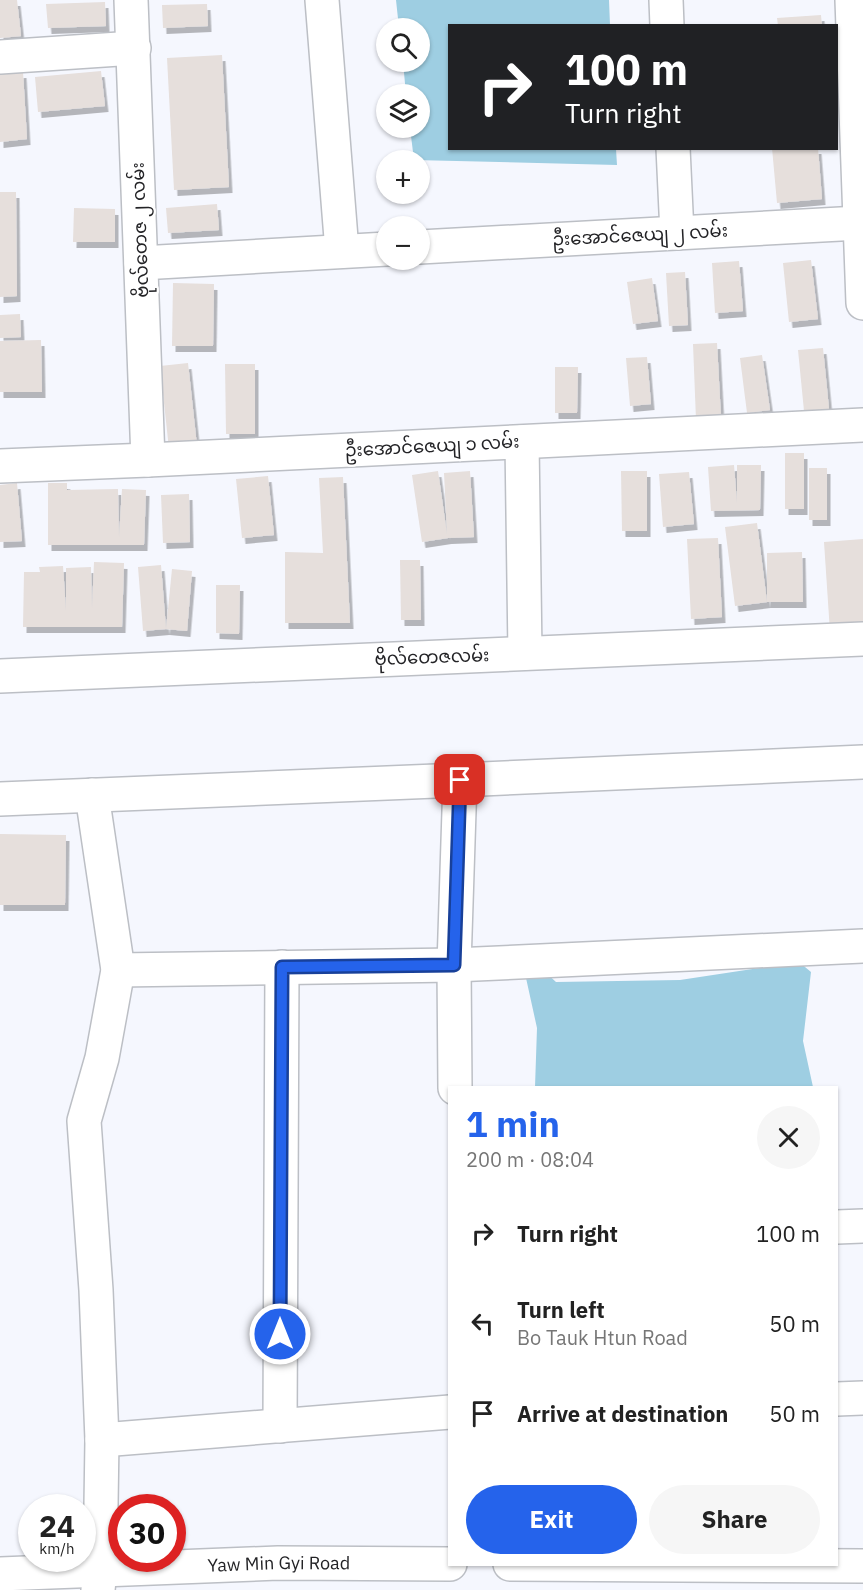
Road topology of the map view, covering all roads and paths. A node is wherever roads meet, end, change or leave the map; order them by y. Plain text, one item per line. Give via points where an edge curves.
1 (131, 0) edge
2 (322, 0) edge
3 (666, 0) edge
4 (852, 0) edge
5 (667, 24) edge
6 (134, 48) junction
7 (0, 57) edge
8 (673, 150) edge
9 (859, 223) junction
10 (677, 233) junction
11 (430, 246) edge
12 (376, 249) edge
13 (342, 251) junction
14 (141, 262) junction
15 (863, 303) edge
16 (863, 425) edge
17 (522, 442) junction
18 (148, 460) junction
19 (0, 466) edge
20 (863, 639) edge
21 (525, 654) junction
22 (0, 675) edge
23 (863, 762) edge
24 (460, 780) junction
25 (92, 795) junction
26 (0, 799) edge
27 (863, 946) edge
28 (454, 965) junction
29 (282, 967) junction
30 (118, 970) junction
31 (455, 1086) edge
32 (863, 1226) edge
33 (838, 1227) edge
34 (863, 1398) edge
35 (838, 1399) edge
36 (448, 1412) edge
37 (280, 1426) junction
38 (102, 1440) junction
39 (448, 1564) edge
40 (546, 1566) edge
41 (863, 1566) edge
42 (0, 1574) edge
43 (759, 1578) edge
44 (99, 1580) edge

1 - 6 street, ဗိုလ်တေဇ ၂ လမ်း
2 - 13 street
3 - 5 street
4 - 9 street
6 - 7 street
6 - 14 street, ဗိုလ်တေဇ ၂ လမ်း
8 - 10 street
9 - 10 street, ဦးအောင်ဇေယျ ၂ လမ်း
9 - 15 street
10 - 11 street, ဦးအောင်ဇေယျ ၂ လမ်း
12 - 13 street
13 - 14 street
14 - 18 street, ဗိုလ်တေဇ ၂ လမ်း
16 - 17 street, ဦးအောင်ဇေယျ ၁ လမ်း
17 - 18 street, ဦးအောင်ဇေယျ ၁ လမ်း
17 - 21 street
18 - 19 street, ဦးအောင်ဇေယျ ၁ လမ်း
20 - 21 street, ဗိုလ်တေဇလမ်း
21 - 22 street, ဗိုလ်တေဇလမ်း
23 - 24 street
24 - 25 street
24 - 28 street
25 - 26 street
25 - 30 street
27 - 28 street
28 - 29 street
28 - 31 street
29 - 30 street
29 - 37 street
30 - 38 street via 102,1058 84,1121
32 - 33 street
34 - 35 street
36 - 37 street
37 - 38 street
38 - 44 street
39 - 44 street, Yaw Min Gyi Road via 278,1563
40 - 43 street
41 - 43 street
42 - 44 street, Yaw Min Gyi Road

